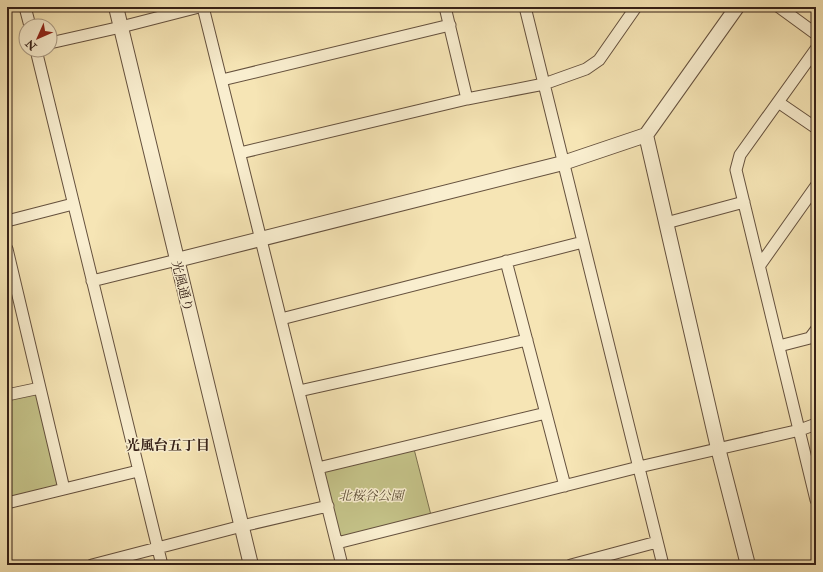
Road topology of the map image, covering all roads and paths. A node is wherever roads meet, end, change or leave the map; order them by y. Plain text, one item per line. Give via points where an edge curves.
1 (25, 7) edge
2 (116, 7) edge
3 (199, 7) edge
4 (204, 7) edge
5 (445, 7) edge
6 (525, 7) edge
7 (636, 7) edge
8 (737, 7) edge
9 (779, 7) edge
10 (28, 18) edge
11 (450, 25) junction
12 (121, 28) junction
13 (816, 34) edge
14 (58, 41) edge
15 (816, 49) edge
16 (38, 58) edge
17 (222, 80) junction
18 (544, 84) junction
19 (468, 99) junction
20 (778, 102) junction
21 (816, 128) edge
22 (646, 135) junction
23 (240, 153) junction
24 (563, 163) junction
25 (816, 186) edge
26 (744, 202) junction
27 (73, 204) junction
28 (7, 221) edge
29 (666, 224) junction
30 (261, 238) junction
31 (583, 242) junction
32 (7, 249) edge
33 (177, 260) junction
34 (506, 261) junction
35 (760, 265) junction
36 (92, 281) junction
37 (281, 318) junction
38 (816, 330) edge
39 (527, 340) junction
40 (779, 346) junction
41 (40, 388) junction
42 (299, 391) junction
43 (7, 395) edge
44 (546, 413) junction
45 (816, 424) edge
46 (800, 430) junction
47 (718, 448) junction
48 (639, 467) junction
49 (318, 468) junction
50 (138, 471) junction
51 (565, 486) junction
52 (64, 489) junction
53 (816, 500) edge
54 (7, 503) edge
55 (328, 506) junction
56 (242, 526) junction
57 (658, 542) junction
58 (337, 543) junction
59 (157, 548) junction
60 (92, 565) edge
61 (162, 565) edge
62 (252, 565) edge
63 (342, 565) edge
64 (571, 565) edge
65 (663, 565) edge
66 (748, 565) edge

1 - 10 street
2 - 12 street, 光風通り
3 - 12 street
4 - 17 street
5 - 11 street
6 - 18 street
7 - 18 street via 598,60 586,69
8 - 22 street
9 - 13 street
11 - 17 street
11 - 19 street
12 - 14 street
12 - 33 street, 光風通り
15 - 20 street
16 - 27 street
17 - 23 street
18 - 19 street
18 - 24 street
19 - 23 street
20 - 21 street
20 - 26 street via 740,155 736,170
22 - 24 street
22 - 29 street
23 - 30 street
24 - 30 street
24 - 31 street
25 - 35 street
26 - 29 street
26 - 35 street
27 - 28 street
27 - 36 street
29 - 47 street
30 - 33 street
30 - 37 street
31 - 34 street
31 - 48 street
32 - 41 street
33 - 36 street
33 - 56 street, 光風通り
34 - 37 street
34 - 39 street
35 - 40 street
36 - 50 street
37 - 42 street
38 - 40 street via 810,338
39 - 42 street
39 - 44 street
40 - 46 street
41 - 43 street
41 - 52 street
42 - 49 street
44 - 49 street
44 - 51 street
45 - 46 street
46 - 47 street
46 - 53 street
47 - 48 street
47 - 66 street
48 - 51 street
48 - 57 street
49 - 55 street
50 - 52 street
50 - 59 street
51 - 58 street
52 - 54 street
55 - 56 street
55 - 58 street
56 - 59 street
56 - 62 street, 光風通り
57 - 64 street
57 - 65 street
58 - 63 street
59 - 60 street
59 - 61 street

